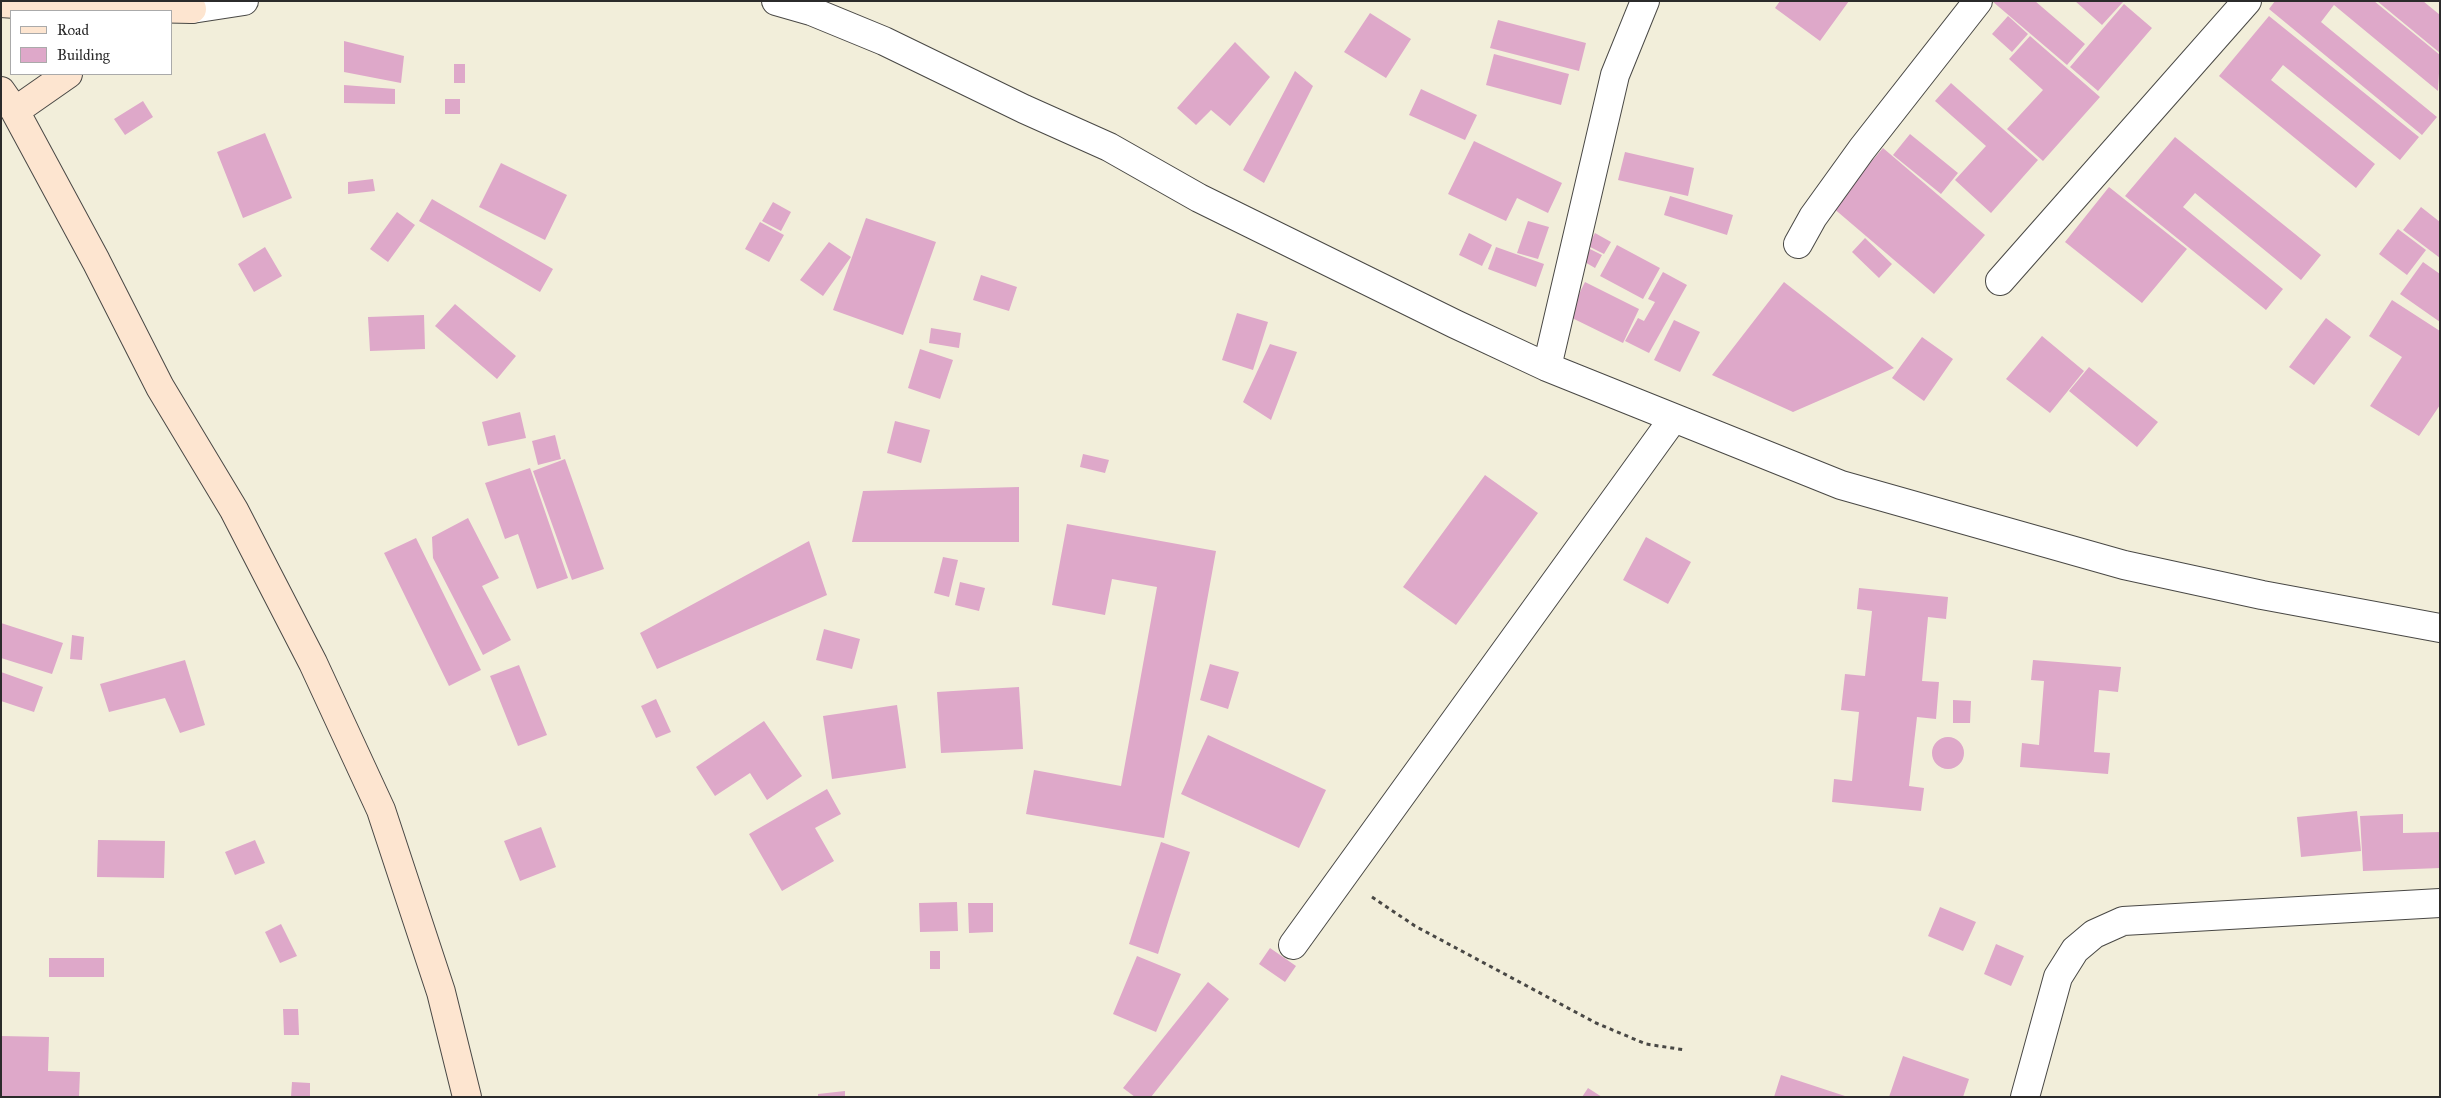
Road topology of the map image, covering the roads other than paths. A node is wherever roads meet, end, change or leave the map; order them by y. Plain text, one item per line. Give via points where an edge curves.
1 (244, 1) edge
2 (776, 1) edge
3 (1645, 1) edge
4 (1978, 1) edge
5 (2247, 1) edge
6 (1, 2) edge
7 (114, 10) edge
8 (182, 14) edge
9 (66, 75) edge
10 (8, 101) edge
11 (1798, 244) dead end
12 (2000, 281) dead end
13 (1547, 367) junction
14 (1673, 419) junction
15 (2440, 628) edge
16 (2440, 903) edge
17 (1293, 945) dead end
18 (468, 1097) edge
19 (2025, 1097) edge

1 - 8 street
2 - 13 street via 811,11 884,41 1108,147 1199,198
3 - 13 street via 1615,75
4 - 11 street via 1862,149 1813,216
5 - 12 street
6 - 7 main road
9 - 10 main road
10 - 18 main road via 96,261 160,388 234,510 271,580 369,784 381,810 428,949
13 - 14 street
14 - 15 street via 1841,485 2124,565
14 - 17 street
16 - 19 street via 2122,921 2094,934 2075,950 2058,976

